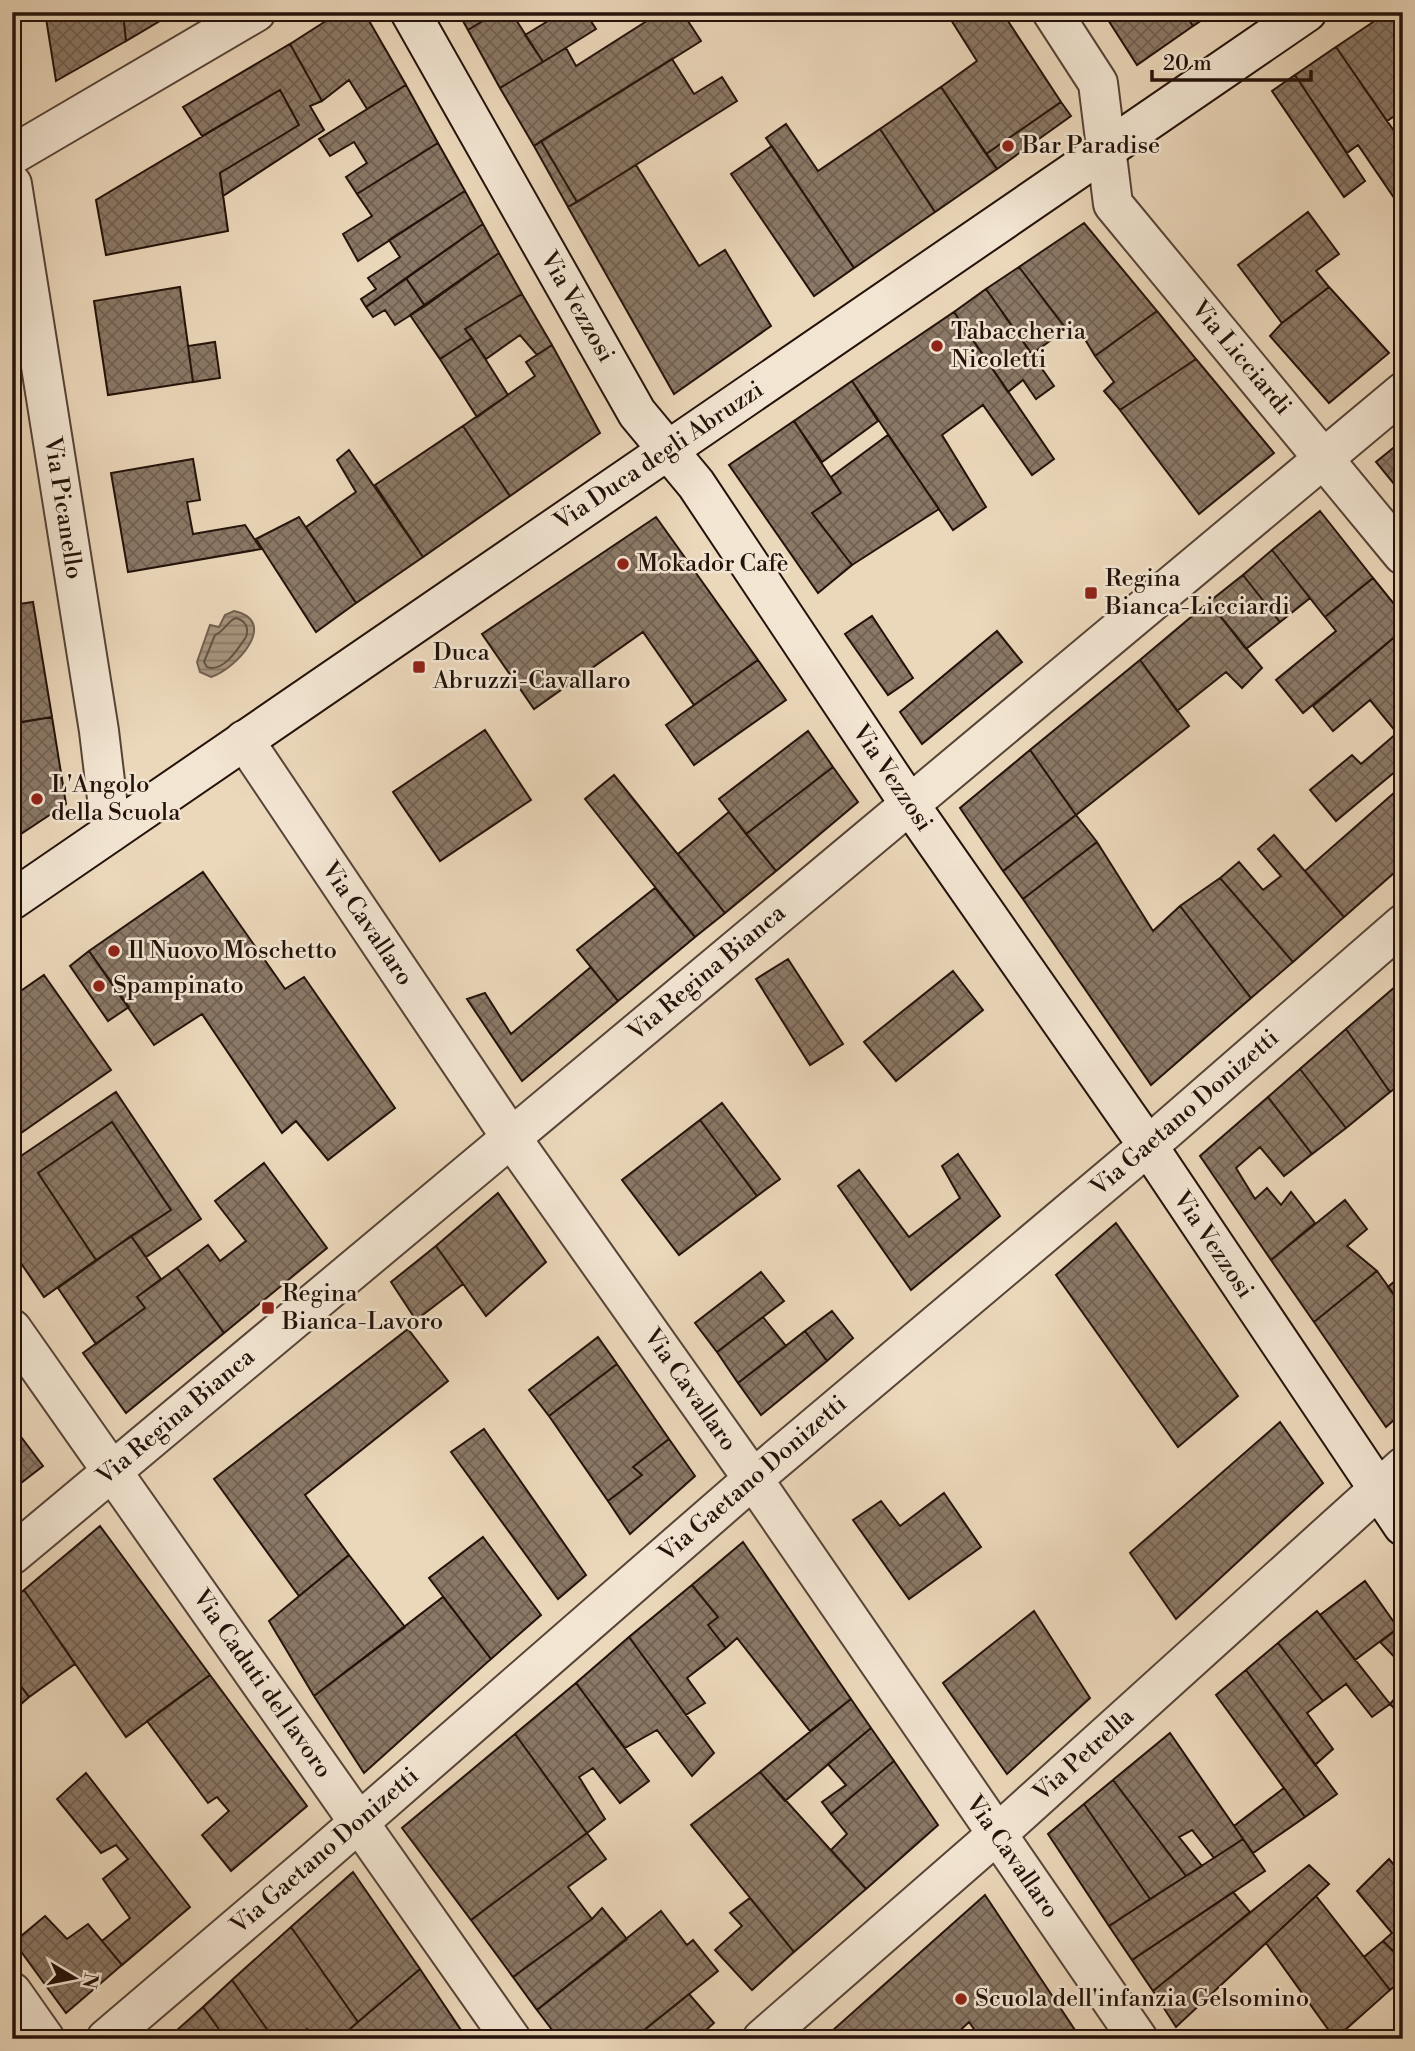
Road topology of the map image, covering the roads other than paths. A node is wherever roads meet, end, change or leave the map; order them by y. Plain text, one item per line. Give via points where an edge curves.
1 (256, 12) edge
2 (410, 12) edge
3 (1052, 12) edge
4 (1307, 12) edge
5 (1107, 149) junction
6 (12, 155) edge
7 (12, 184) edge
8 (1403, 392) edge
9 (668, 450) junction
10 (1324, 457) junction
11 (1403, 555) edge
12 (244, 740) junction
13 (910, 805) junction
14 (111, 832) junction
15 (12, 900) edge
16 (1403, 924) edge
17 (510, 1136) junction
18 (1148, 1146) junction
19 (12, 1329) edge
20 (113, 1470) junction
21 (1390, 1478) edge
22 (752, 1479) junction
23 (1403, 1526) edge
24 (12, 1555) edge
25 (359, 1822) junction
26 (996, 1835) junction
27 (12, 1992) edge
28 (45, 2039) edge
29 (106, 2039) edge
30 (511, 2039) edge
31 (762, 2039) edge
32 (1138, 2039) edge

1 - 6 street
2 - 9 street, Via Vezzosi via 637,413
3 - 5 street, Via Licciardi via 1098,83
4 - 5 street, Via Duca degli Abruzzi
5 - 9 street, Via Duca degli Abruzzi
5 - 10 street, Via Licciardi via 1113,204
7 - 14 street, Via Picanello
8 - 10 street, Via Regina Bianca
9 - 12 street, Via Duca degli Abruzzi
9 - 13 street, Via Vezzosi via 696,484
10 - 11 street, Via Licciardi
10 - 13 street, Via Regina Bianca
12 - 14 street, Via Duca degli Abruzzi
12 - 17 street, Via Cavallaro
13 - 17 street, Via Regina Bianca
13 - 18 street, Via Vezzosi
14 - 15 street, Via Duca degli Abruzzi
16 - 18 street, Via Gaetano Donizetti
17 - 20 street, Via Regina Bianca
17 - 22 street, Via Cavallaro
18 - 21 street, Via Vezzosi
18 - 22 street, Via Gaetano Donizetti
19 - 20 street, Via Caduti del lavoro
20 - 24 street, Via Regina Bianca
20 - 25 street, Via Caduti del lavoro
21 - 23 street, Via Vezzosi
21 - 26 street, Via Petrella
22 - 25 street, Via Gaetano Donizetti
22 - 26 street, Via Cavallaro
25 - 29 street, Via Gaetano Donizetti
25 - 30 street, Via Caduti del lavoro
26 - 31 street, Via Petrella
26 - 32 street, Via Cavallaro
27 - 28 street

